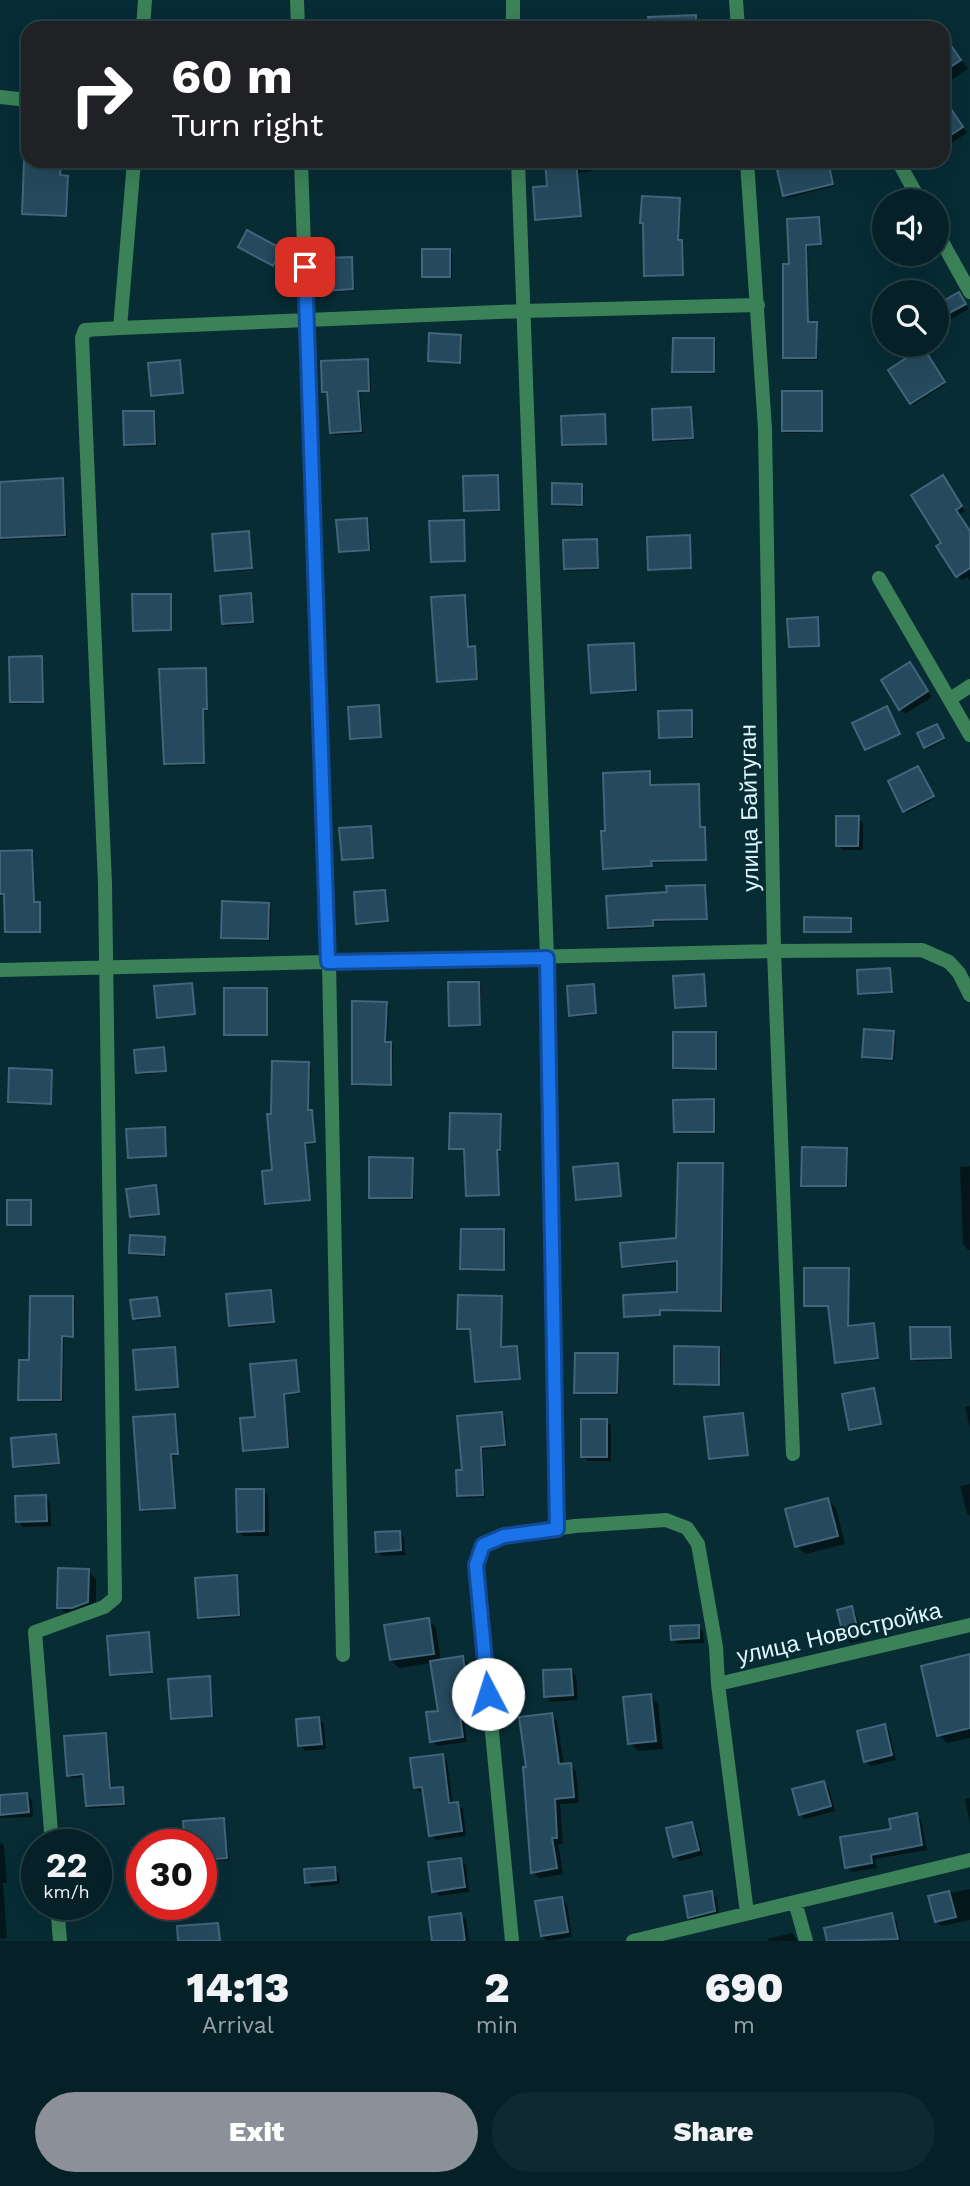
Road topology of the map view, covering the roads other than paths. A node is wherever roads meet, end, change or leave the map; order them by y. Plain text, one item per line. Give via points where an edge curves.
1 (145, 0) edge
2 (297, 0) edge
3 (513, 0) edge
4 (736, 0) edge
5 (144, 21) edge
6 (298, 21) edge
7 (513, 21) edge
8 (738, 21) edge
9 (0, 97) edge
10 (21, 99) edge
11 (133, 168) edge
12 (302, 168) edge
13 (518, 168) edge
14 (748, 168) edge
15 (902, 168) edge
16 (913, 189) edge
17 (949, 254) edge
18 (970, 292) edge
19 (758, 305) junction
20 (523, 311) junction
21 (307, 320) junction
22 (120, 328) junction
23 (879, 578) dead end
24 (970, 686) edge
25 (950, 699) junction
26 (970, 735) edge
27 (774, 951) junction
28 (547, 958) junction
29 (328, 962) junction
30 (106, 967) junction
31 (0, 970) edge
32 (970, 995) edge
33 (793, 1454) dead end
34 (557, 1529) junction
35 (970, 1625) edge
36 (343, 1656) dead end
37 (718, 1684) junction
38 (51, 1829) edge
39 (970, 1860) edge
40 (795, 1902) junction
41 (747, 1913) junction
42 (58, 1920) edge
43 (669, 1937) edge
44 (60, 1941) edge
45 (512, 1941) edge
46 (633, 1941) edge
47 (806, 1941) edge

1 - 5 street
2 - 6 street
3 - 7 street
4 - 8 street
9 - 10 street
11 - 22 street
12 - 21 street
13 - 20 street
14 - 19 street, улица Байтуган
15 - 16 street
17 - 18 street
19 - 20 street
19 - 27 street, улица Байтуган via 765,429
20 - 21 street
20 - 28 street
21 - 22 street
21 - 29 street
22 - 30 street via 85,330 82,338
23 - 25 street
24 - 25 street
25 - 26 street
27 - 28 street
27 - 32 street via 922,950 949,961
27 - 33 street, улица Байтуган
28 - 29 street
28 - 34 street
29 - 30 street
29 - 36 street
30 - 31 street
30 - 38 street via 115,1598 104,1607 35,1632
34 - 37 street via 666,1520 687,1528 698,1544
34 - 45 street via 504,1536 483,1545 476,1565
35 - 37 street, улица Новостройка
37 - 41 street
39 - 40 street
40 - 41 street
40 - 47 street
41 - 43 street
42 - 44 street
43 - 46 street

